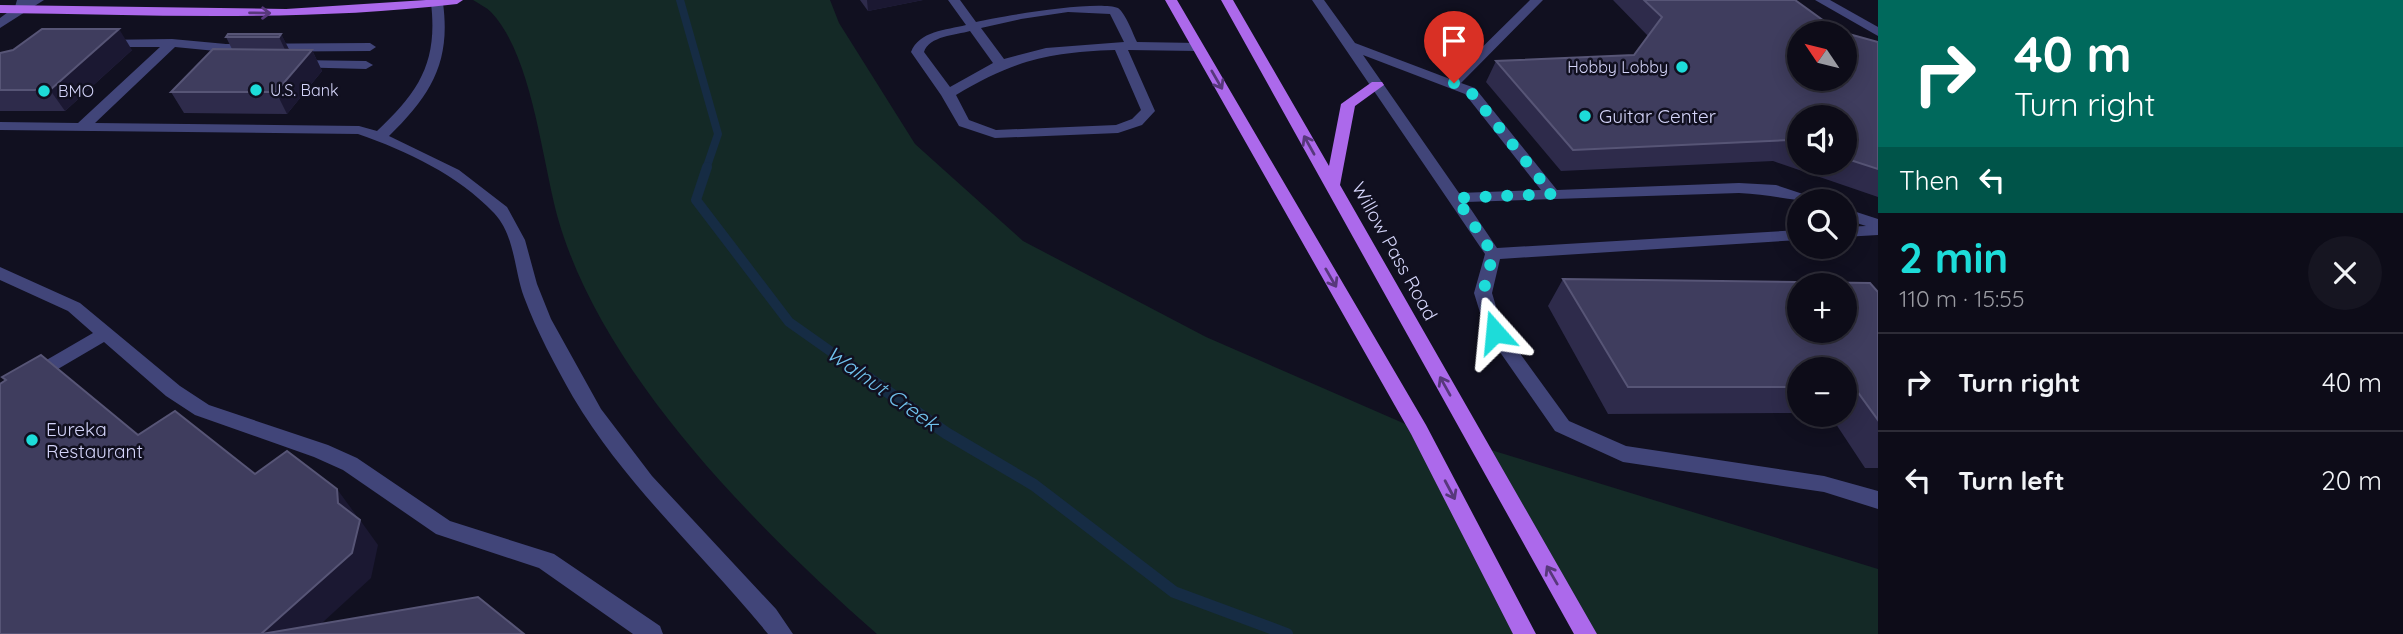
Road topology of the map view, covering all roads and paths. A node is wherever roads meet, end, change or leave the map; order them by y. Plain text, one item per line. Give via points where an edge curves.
1 (38, 0) edge
2 (457, 0) edge
3 (954, 0) edge
4 (1171, 0) edge
5 (1227, 0) edge
6 (1318, 0) edge
7 (1537, 0) edge
8 (1821, 0) edge
9 (436, 3) junction
10 (22, 5) edge
11 (0, 9) edge
12 (1878, 20) edge
13 (1861, 22) junction
14 (0, 24) edge
15 (973, 27) junction
16 (1878, 32) edge
17 (94, 43) edge
18 (172, 43) junction
19 (1350, 46) junction
20 (1127, 47) junction
21 (1198, 47) junction
22 (282, 64) edge
23 (1001, 65) junction
24 (1454, 83) junction
25 (1377, 85) junction
26 (948, 94) junction
27 (0, 126) edge
28 (82, 127) junction
29 (381, 136) junction
30 (1332, 187) junction
31 (1552, 194) junction
32 (1787, 194) edge
33 (1456, 198) junction
34 (1857, 216) edge
35 (1878, 223) edge
36 (1878, 230) edge
37 (1857, 231) edge
38 (1787, 236) edge
39 (1493, 254) junction
40 (0, 273) edge
41 (106, 333) junction
42 (0, 396) edge
43 (1878, 500) edge
44 (779, 633) edge
45 (652, 634) edge
46 (1525, 634) edge
47 (1586, 634) edge

1 - 10 street
2 - 9 main road
3 - 15 street
4 - 21 main road
30 -> 5 main road, Willow Pass Road
6 - 19 street
7 - 24 street
8 - 13 street
10 -> 9 main road via 318,13
9 - 29 street via 441,23 430,80 409,110
10 - 11 main road
10 - 14 street
12 - 13 street
13 - 16 street
15 - 20 street via 1038,12 1097,8 1114,11
15 - 23 street
15 - 26 street via 929,38 917,52
17 - 18 street
18 - 22 street via 222,52 368,56
18 - 28 street
19 - 24 street
19 - 25 street
20 - 21 street
20 - 23 street via 1053,51
20 - 26 street via 1148,111 1137,122 1118,129 995,134 964,123
21 -> 46 main road via 1419,430
23 - 26 street
24 - 31 street via 1470,91
25 - 30 main road via 1348,104
25 - 33 street
27 - 28 street
28 - 29 street via 359,130
29 - 44 street via 467,183 503,214 545,325 597,416 637,471
47 -> 30 main road, Willow Pass Road
31 - 32 street via 1739,188
31 - 33 street
33 - 39 street
34 - 35 street
36 - 37 street
38 - 39 street
39 - 43 street via 1483,293 1495,332 1562,426 1623,454 1825,484
40 - 41 street via 74,307
41 - 42 street
41 - 45 street via 202,410 351,464 443,528 546,561

